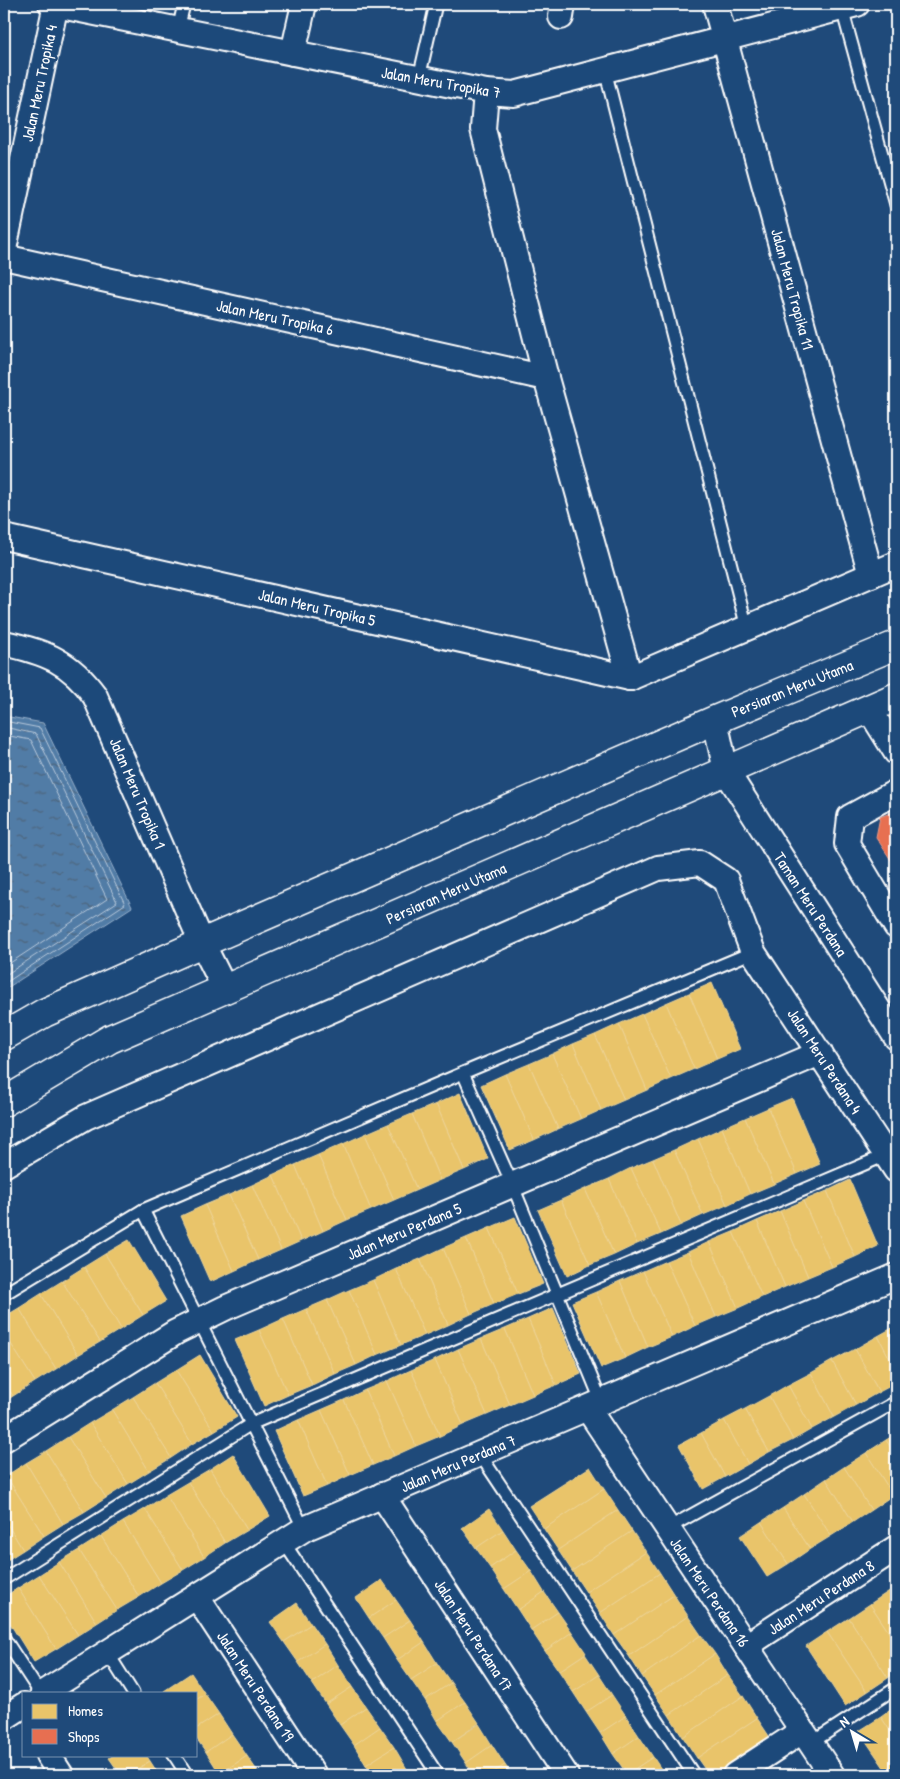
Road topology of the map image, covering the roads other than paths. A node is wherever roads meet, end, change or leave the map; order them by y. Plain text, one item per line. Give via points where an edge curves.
1 (54, 4) edge
2 (184, 4) edge
3 (304, 4) edge
4 (436, 4) edge
5 (715, 4) edge
6 (846, 5) edge
7 (178, 30) junction
8 (724, 39) junction
9 (293, 53) junction
10 (605, 70) junction
11 (419, 78) junction
12 (486, 92) junction
13 (896, 205) edge
14 (4, 250) edge
15 (4, 258) edge
16 (546, 378) junction
17 (4, 537) edge
18 (896, 564) edge
19 (871, 575) junction
20 (747, 628) junction
21 (4, 643) edge
22 (896, 645) edge
23 (630, 678) junction
24 (896, 697) edge
25 (870, 709) junction
26 (715, 720) junction
27 (896, 752) edge
28 (726, 771) junction
29 (896, 792) edge
30 (896, 926) edge
31 (202, 943) junction
32 (754, 952) junction
33 (226, 989) junction
34 (4, 1036) edge
35 (896, 1038) edge
36 (820, 1053) junction
37 (462, 1073) junction
38 (4, 1102) edge
39 (891, 1162) edge
40 (4, 1165) edge
41 (512, 1184) junction
42 (143, 1210) junction
43 (896, 1276) edge
44 (4, 1294) edge
45 (556, 1294) junction
46 (200, 1320) junction
47 (896, 1402) edge
48 (595, 1406) junction
49 (251, 1424) junction
50 (4, 1439) edge
51 (479, 1453) junction
52 (382, 1495) junction
53 (668, 1528) junction
54 (304, 1529) junction
55 (283, 1542) junction
56 (896, 1548) edge
57 (4, 1578) edge
58 (197, 1596) junction
59 (4, 1638) edge
60 (746, 1646) junction
61 (107, 1652) junction
62 (896, 1688) edge
63 (40, 1692) edge
64 (43, 1692) edge
65 (132, 1692) edge
66 (807, 1737) junction
67 (49, 1756) edge
68 (175, 1756) edge
69 (61, 1775) edge
70 (187, 1775) edge
71 (314, 1775) edge
72 (438, 1775) edge
73 (566, 1775) edge
74 (694, 1775) edge
75 (735, 1775) edge
76 (832, 1775) edge

1 - 7 street, Jalan Meru Tropika 7
1 - 14 street, Jalan Meru Tropika 4
2 - 7 lane
3 - 9 street
4 - 11 lane
5 - 8 street, Jalan Meru Tropika 11
6 - 8 street, Jalan Meru Tropika 7
6 - 13 lane
7 - 9 street, Jalan Meru Tropika 7
8 - 10 street, Jalan Meru Tropika 7
8 - 19 street, Jalan Meru Tropika 11
9 - 11 street, Jalan Meru Tropika 7
10 - 12 street, Jalan Meru Tropika 7 via 514,94
10 - 20 lane
11 - 12 street, Jalan Meru Tropika 7
12 - 16 street via 483,129
15 - 16 street, Jalan Meru Tropika 6
16 - 23 street
17 - 23 street, Jalan Meru Tropika 5
18 - 19 street
19 - 20 street
20 - 23 street
21 - 31 street, Jalan Meru Tropika 1 via 45,653 74,671 96,696
22 - 26 main road, Persiaran Meru Utama
24 - 25 main road, Persiaran Meru Utama
25 - 27 street
25 - 28 main road, Persiaran Meru Utama
26 - 28 street
26 - 31 main road, Persiaran Meru Utama
28 - 33 main road, Persiaran Meru Utama
28 - 35 street, Taman Meru Perdana
29 - 30 street via 850,817 847,844
31 - 33 street, Jalan Meru Tropika 1
31 - 34 main road, Persiaran Meru Utama via 44,1013
32 - 36 street, Jalan Meru Perdana 4
32 - 37 lane
32 - 40 street, Jalan Meru Perdana 4 via 726,880 700,863 658,868 86,1117
33 - 38 main road, Persiaran Meru Utama via 110,1039
36 - 39 street, Jalan Meru Perdana 4
36 - 41 street, Jalan Meru Perdana 5
37 - 41 lane
37 - 42 lane
39 - 45 lane
41 - 45 lane
41 - 46 street, Jalan Meru Perdana 5
42 - 44 lane
42 - 46 lane
43 - 48 street, Jalan Meru Perdana 7
45 - 48 lane
45 - 49 lane
46 - 49 lane
46 - 50 street, Jalan Meru Perdana 5
47 - 53 lane
48 - 51 street, Jalan Meru Perdana 7
48 - 53 street, Jalan Meru Perdana 16
49 - 54 lane
49 - 57 lane
51 - 52 street, Jalan Meru Perdana 7
51 - 74 lane
52 - 54 street, Jalan Meru Perdana 7
52 - 73 street, Jalan Meru Perdana 17
53 - 60 street, Jalan Meru Perdana 16
54 - 55 street, Jalan Meru Perdana 7
55 - 58 street, Jalan Meru Perdana 7
55 - 72 lane
56 - 60 street, Jalan Meru Perdana 8
58 - 61 street, Jalan Meru Perdana 7
58 - 71 street, Jalan Meru Perdana 19
59 - 63 lane
60 - 66 street, Jalan Meru Perdana 16
61 - 64 street, Jalan Meru Perdana 7
61 - 65 lane
62 - 66 lane
66 - 75 street
66 - 76 street, Jalan Meru Perdana 16
67 - 69 street
68 - 70 lane

